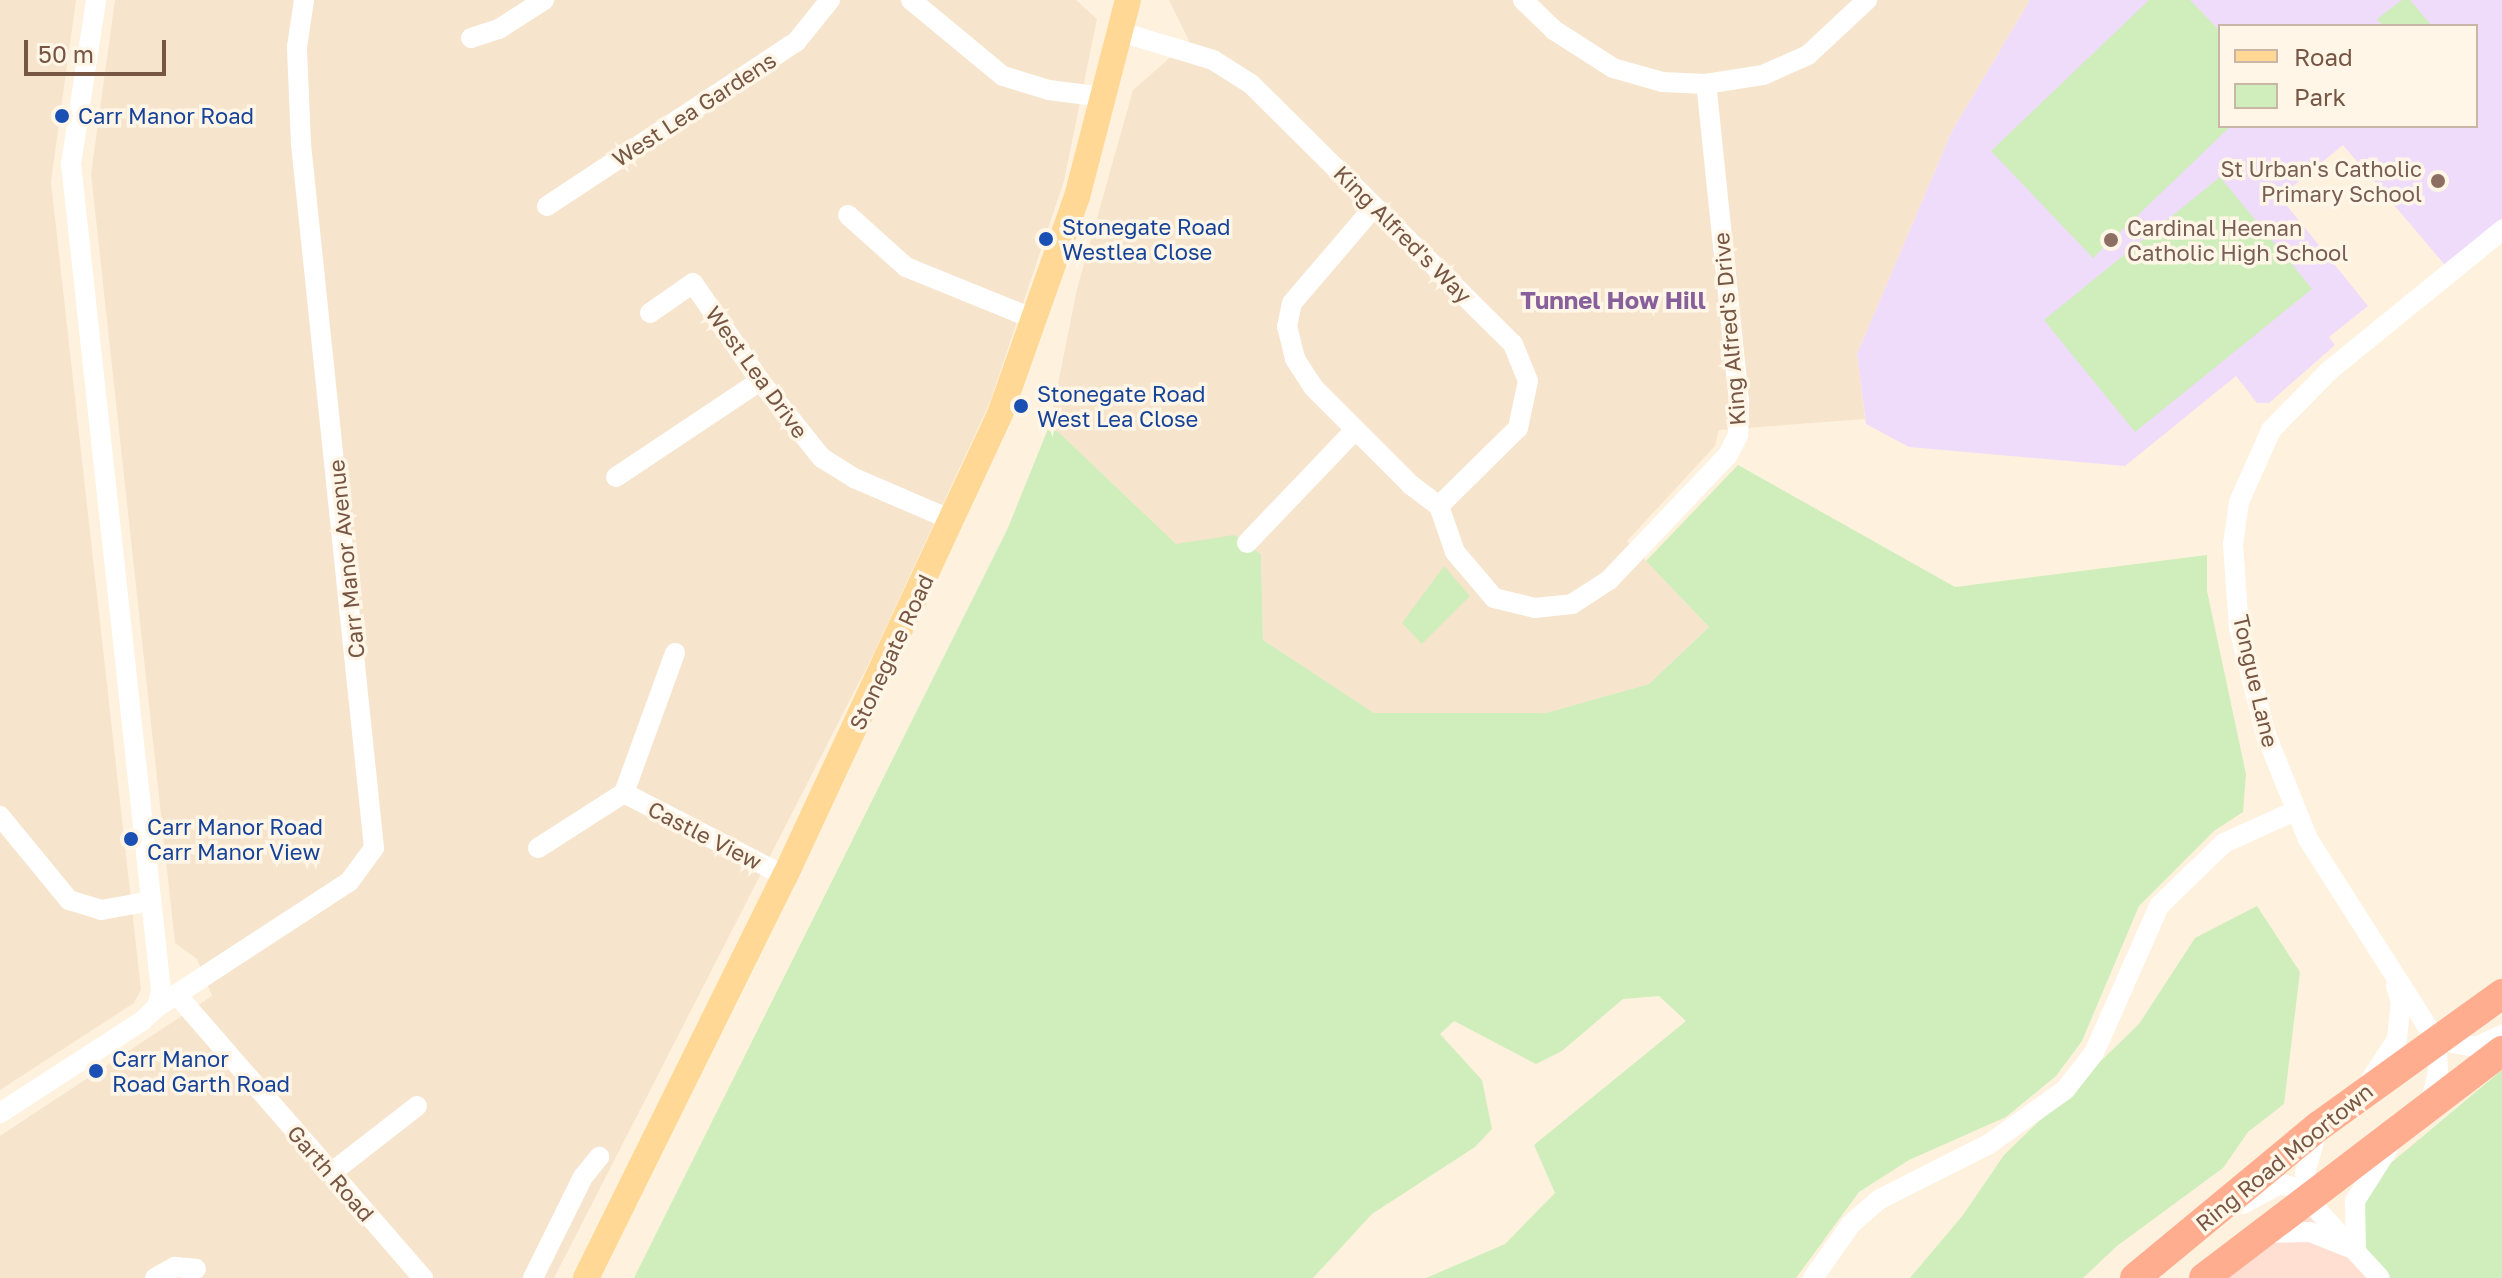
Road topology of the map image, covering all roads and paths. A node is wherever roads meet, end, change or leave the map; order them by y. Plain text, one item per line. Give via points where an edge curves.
1 (96, 0) edge
2 (304, 0) edge
3 (544, 0) edge
4 (830, 0) edge
5 (911, 0) edge
6 (1128, 0) edge
7 (1523, 0) edge
8 (1867, 0) edge
9 (1121, 32) junction
10 (471, 38) dead end
11 (1706, 84) junction
12 (1104, 97) junction
13 (547, 206) dead end
14 (1374, 207) junction
15 (848, 215) dead end
16 (2502, 230) edge
17 (650, 313) dead end
18 (1034, 319) junction
19 (760, 381) junction
20 (1355, 430) junction
21 (616, 477) dead end
22 (1439, 506) junction
23 (954, 521) junction
24 (1247, 543) dead end
25 (675, 653) dead end
26 (624, 793) junction
27 (2295, 811) junction
28 (0, 816) edge
29 (538, 848) dead end
30 (785, 876) junction
31 (151, 901) junction
32 (2392, 973) junction
33 (2502, 994) edge
34 (177, 995) junction
35 (157, 1007) junction
36 (2502, 1035) edge
37 (2436, 1040) junction
38 (2502, 1051) edge
39 (2364, 1091) junction
40 (417, 1106) dead end
41 (0, 1113) edge
42 (2416, 1121) junction
43 (2319, 1126) junction
44 (599, 1157) dead end
45 (331, 1173) junction
46 (2310, 1198) junction
47 (2197, 1228) junction
48 (2263, 1233) junction
49 (2356, 1251) junction
50 (196, 1269) dead end
51 (155, 1278) edge
52 (423, 1278) edge
53 (533, 1278) edge
54 (586, 1278) edge
55 (1813, 1278) edge
56 (2135, 1278) edge
57 (2204, 1278) edge
58 (2380, 1278) edge

1 - 31 street via 71,164
2 - 34 street, Carr Manor Avenue via 297,47 301,144 374,848 349,882
3 - 10 street via 499,29
4 - 13 street, West Lea Gardens via 796,42
5 - 12 street via 1003,76 1049,90
6 - 9 main road, Stonegate Road
7 - 11 street via 1554,30 1613,68 1662,82
8 - 11 street via 1808,55 1763,75
9 - 12 main road, Stonegate Road
9 - 14 street, King Alfred's Way via 1213,60 1251,84
11 - 22 street, King Alfred's Drive via 1739,401 1738,435 1728,455 1609,580 1572,604 1535,608 1494,598 1455,552
12 - 18 main road, Stonegate Road
14 - 20 street via 1292,303 1287,326 1295,359 1313,387
14 - 22 street, King Alfred's Way via 1513,344 1528,381 1518,428
15 - 18 street via 906,267
16 - 27 street, Tongue Lane via 2330,370 2271,430 2239,502 2233,544 2239,628 2266,735
17 - 19 street, West Lea Drive via 693,283
18 - 23 main road, Stonegate Road
19 - 21 street
19 - 23 street, West Lea Drive via 822,458 854,478
20 - 22 street
20 - 24 street
23 - 30 main road, Stonegate Road
25 - 26 street, Castle View
26 - 29 street, Castle View
26 - 30 street, Castle View
27 - 32 street, Tongue Lane
27 - 55 street via 2224,843 2159,906 2094,1053 2065,1090 2013,1130 1880,1199 1851,1224
28 - 31 street via 69,900 101,910
30 - 54 main road, Stonegate Road
31 - 35 street via 161,991
32 - 37 street, Tongue Lane
32 - 39 street, Tongue Lane via 2401,1002 2397,1039
33 - 37 highway, Ring Road Moortown
34 - 35 street, Carr Manor Avenue
34 - 45 street, Garth Road
35 - 41 street
36 - 37 street via 2476,1047
37 - 39 highway, Ring Road Moortown
37 - 42 street via 2436,1091
38 - 42 highway, Ring Road Moortown
39 - 43 highway, Ring Road Moortown
40 - 45 street
42 - 46 highway, Ring Road Moortown
42 - 49 street via 2372,1168 2355,1201
43 - 46 street via 2305,1173
43 - 47 highway, Ring Road Moortown
44 - 53 street via 583,1177
45 - 52 street, Garth Road
46 - 47 street via 2280,1184
46 - 48 highway, Ring Road Moortown
46 - 49 street
47 - 56 highway, Ring Road Moortown
48 - 49 street via 2310,1232
48 - 57 highway, Ring Road Moortown
49 - 58 street
50 - 51 street via 175,1267

